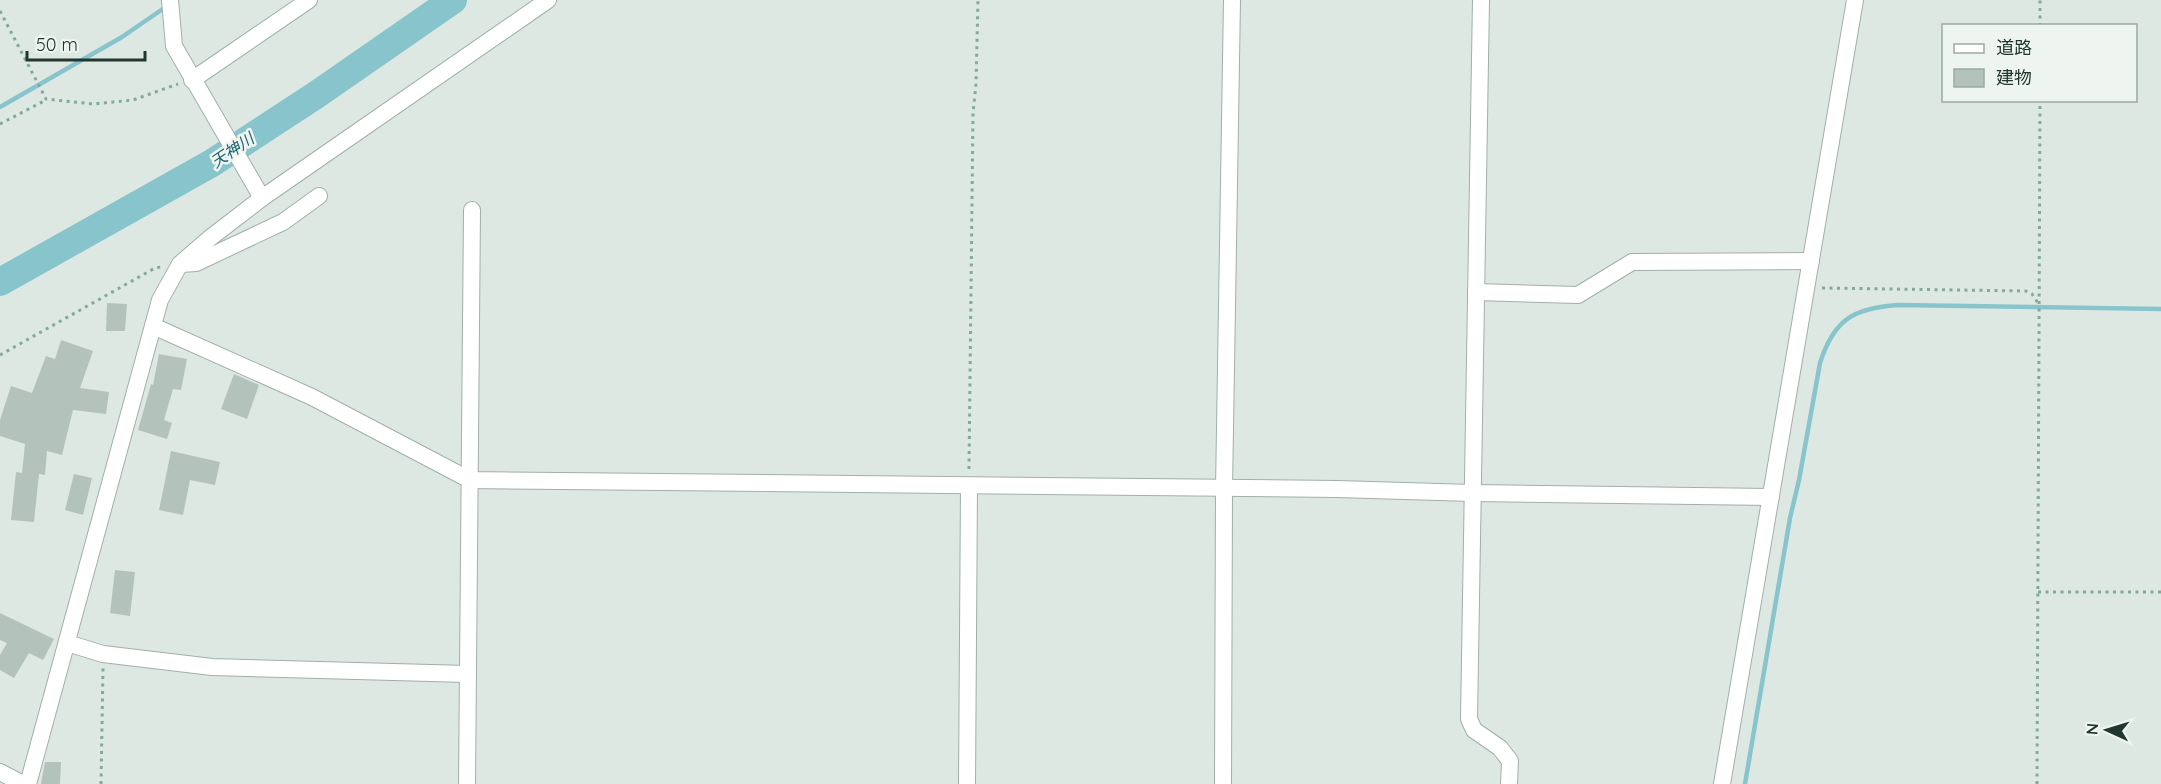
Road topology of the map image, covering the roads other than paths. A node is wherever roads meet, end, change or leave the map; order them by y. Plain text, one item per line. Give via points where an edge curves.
1 (170, 0) edge
2 (309, 0) edge
3 (548, 0) edge
4 (1232, 0) edge
5 (1480, 0) edge
6 (1855, 0) edge
7 (192, 80) junction
8 (319, 196) dead end
9 (262, 198) junction
10 (472, 210) dead end
11 (1811, 261) junction
12 (180, 264) junction
13 (1476, 292) junction
14 (153, 326) junction
15 (470, 480) junction
16 (969, 486) junction
17 (1224, 489) junction
18 (1473, 493) junction
19 (1771, 496) junction
20 (66, 642) junction
21 (468, 674) junction
22 (0, 772) edge
23 (26, 784) edge
24 (467, 784) edge
25 (967, 784) edge
26 (1223, 784) edge
27 (1509, 784) edge
28 (1722, 784) edge

1 - 7 street via 174,46
2 - 7 street
3 - 9 street
4 - 17 street
5 - 13 street
6 - 11 street
7 - 9 street
8 - 12 street via 283,222 196,263
9 - 12 street
10 - 15 street
11 - 13 street via 1632,262 1578,296
11 - 19 street
12 - 14 street via 160,300
13 - 18 street
14 - 15 street via 312,396
14 - 20 street
15 - 16 street
15 - 21 street
16 - 17 street
16 - 25 street
17 - 18 street
17 - 26 street
18 - 19 street
18 - 27 street via 1469,719 1474,730 1500,747 1510,761
19 - 28 street
20 - 21 street via 103,654 212,667
20 - 23 street
21 - 24 street
22 - 23 street

